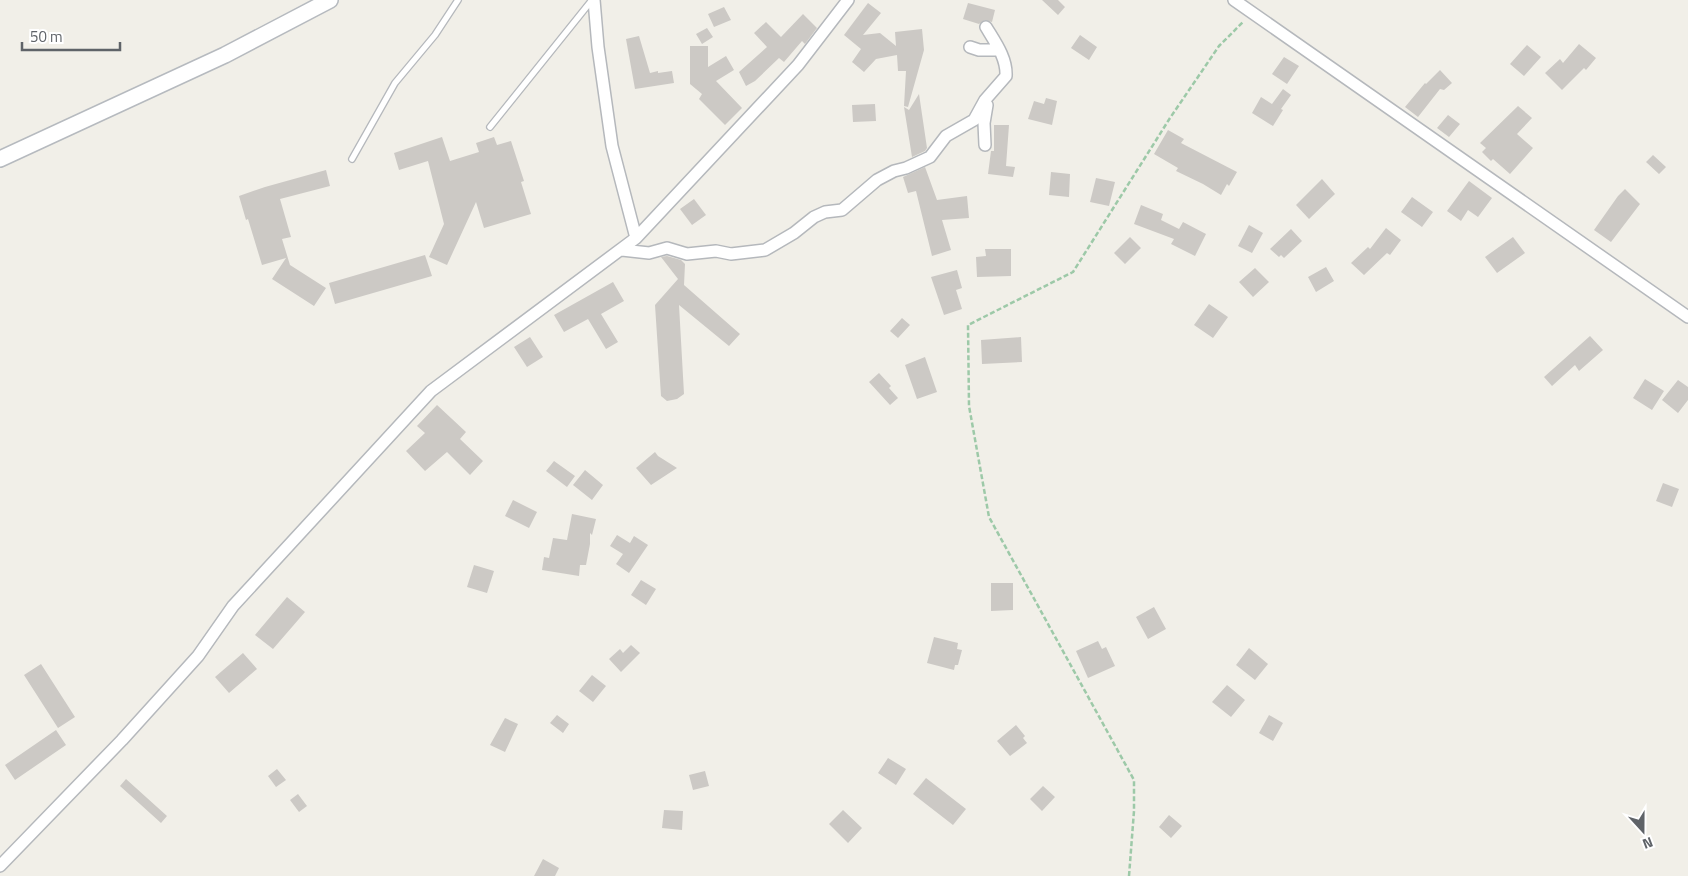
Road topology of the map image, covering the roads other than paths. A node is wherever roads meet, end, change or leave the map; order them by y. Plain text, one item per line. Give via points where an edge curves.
1 (330, 0) edge
2 (458, 0) edge
3 (593, 0) edge
4 (848, 0) edge
5 (1234, 0) edge
6 (986, 27) dead end
7 (970, 47) dead end
8 (999, 50) junction
9 (980, 120) junction
10 (490, 127) dead end
11 (985, 145) dead end
12 (0, 159) edge
13 (352, 159) dead end
14 (636, 238) junction
15 (622, 250) junction
16 (1688, 317) edge
17 (0, 866) edge

1 - 12 main road via 225,55
2 - 13 lane via 435,35 395,83
3 - 10 lane
3 - 14 street via 612,146
4 - 14 street via 798,65
5 - 16 street
6 - 8 street
7 - 8 street
8 - 9 street via 1006,76 988,96
9 - 11 street
9 - 15 street via 946,136 930,157 877,180 842,210 814,217 765,250 687,254 667,248 649,253
14 - 15 street
15 - 17 street via 431,391 233,606 198,656 122,740

